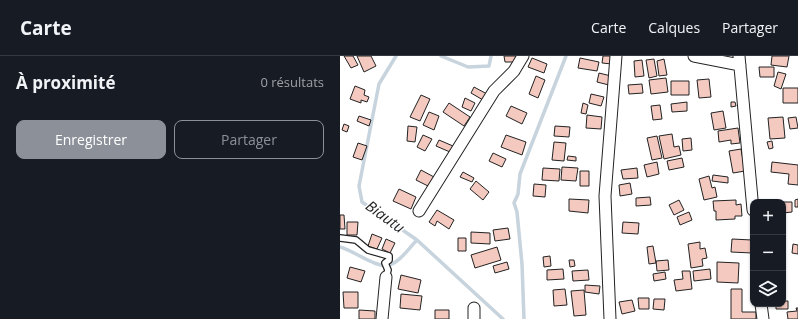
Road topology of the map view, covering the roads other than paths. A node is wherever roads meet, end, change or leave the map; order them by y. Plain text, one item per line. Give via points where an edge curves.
1 (523, 56) edge
2 (616, 56) edge
3 (694, 56) edge
4 (740, 60) edge
5 (752, 199) edge
6 (419, 211) dead end
7 (340, 238) edge
8 (387, 273) joint
9 (761, 307) edge
10 (382, 319) edge
11 (610, 319) edge
12 (763, 319) edge

1 - 6 street via 514,72 494,91
2 - 11 street via 605,196
3 - 4 street
4 - 5 street
7 - 8 lane via 356,240 368,250 389,256 385,263
8 - 10 street
9 - 12 street

